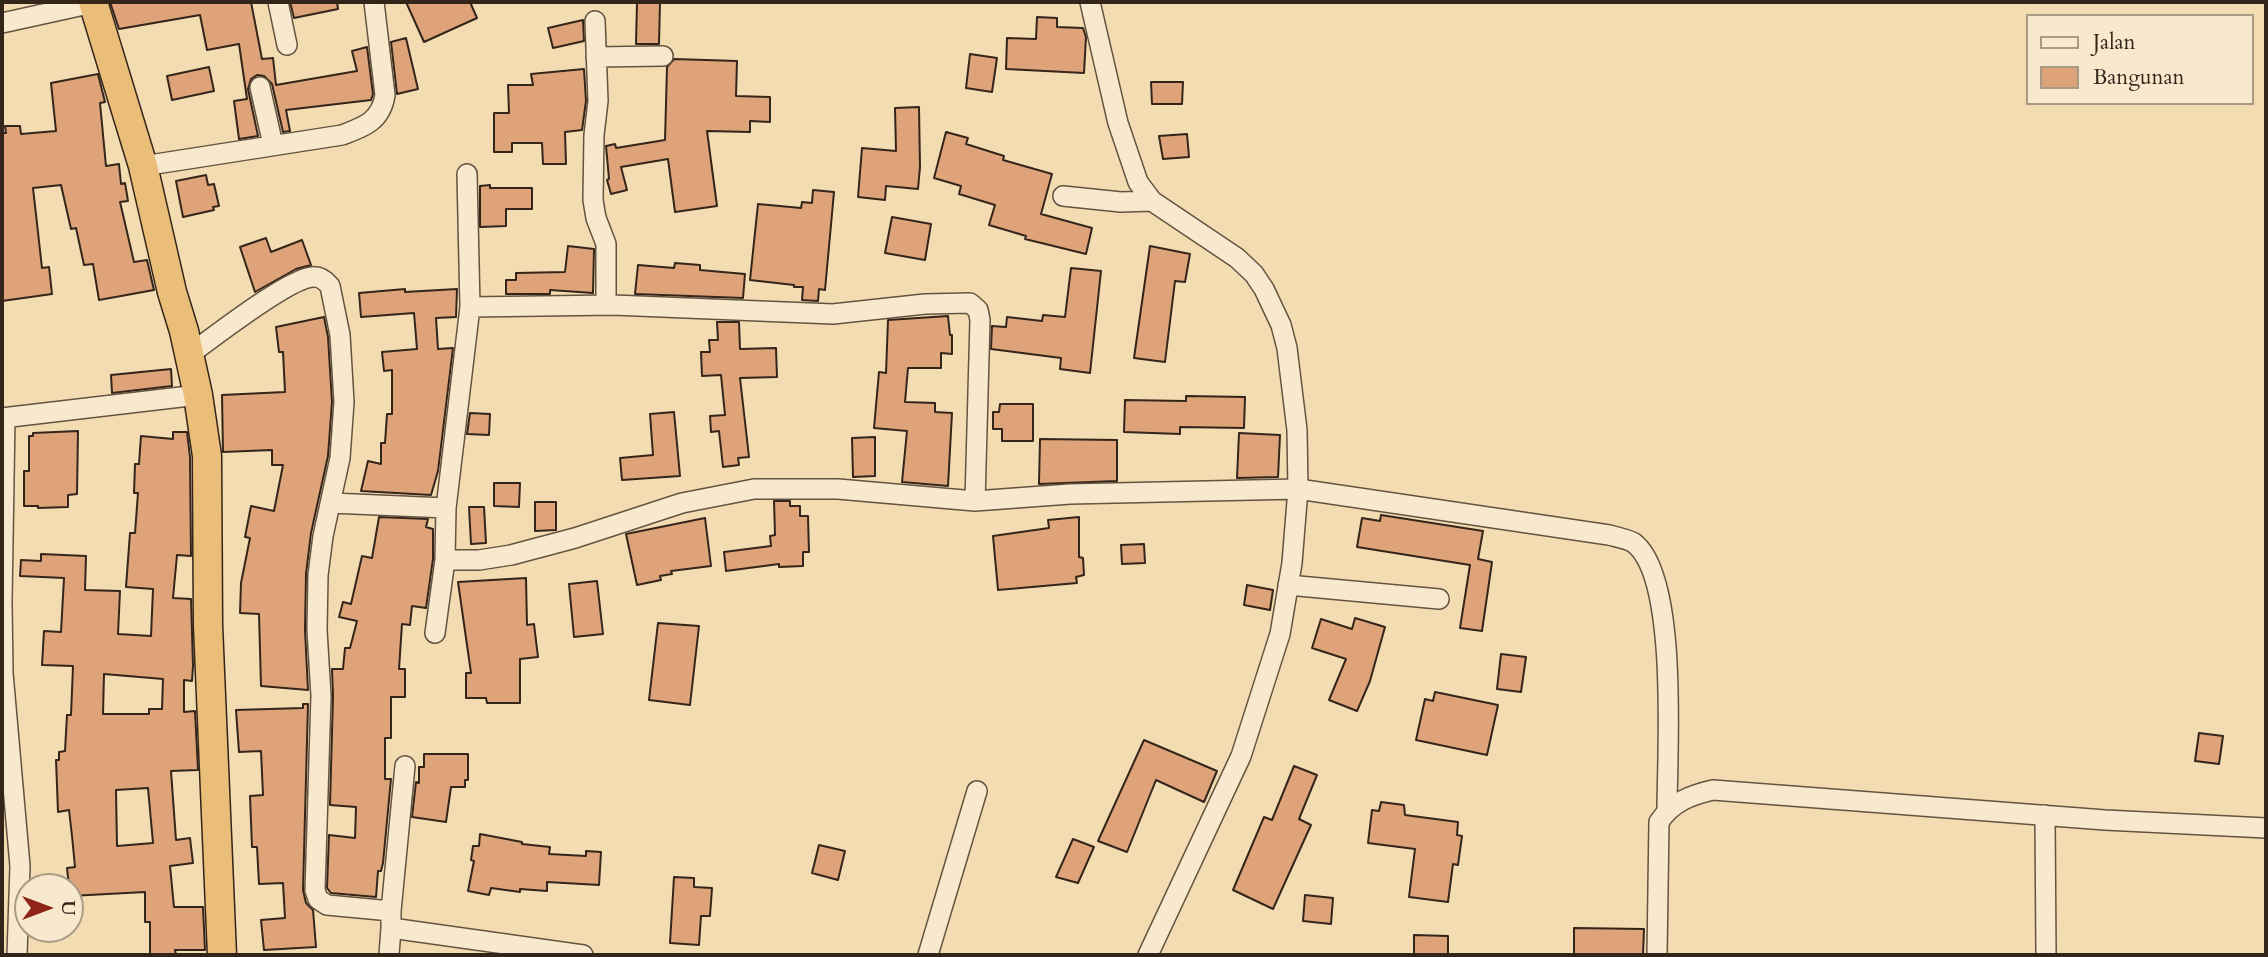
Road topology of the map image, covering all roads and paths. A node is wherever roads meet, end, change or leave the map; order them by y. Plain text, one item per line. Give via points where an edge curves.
1 (93, 2) edge
2 (278, 2) edge
3 (374, 2) edge
4 (1090, 2) edge
5 (595, 21) dead end
6 (2, 23) edge
7 (287, 45) dead end
8 (663, 56) dead end
9 (596, 57) junction
10 (260, 87) dead end
11 (273, 145) junction
12 (143, 166) junction
13 (467, 174) dead end
14 (1063, 196) dead end
15 (1152, 201) junction
16 (606, 305) junction
17 (470, 307) junction
18 (186, 343) junction
19 (198, 395) junction
20 (3, 418) edge
21 (1298, 489) junction
22 (975, 501) junction
23 (331, 503) junction
24 (446, 508) junction
25 (444, 560) junction
26 (1289, 585) junction
27 (1438, 599) dead end
28 (2, 602) edge
29 (435, 633) dead end
30 (3, 674) edge
31 (405, 766) dead end
32 (976, 791) dead end
33 (1667, 810) junction
34 (2045, 815) junction
35 (2266, 828) edge
36 (391, 920) junction
37 (17, 955) edge
38 (222, 955) edge
39 (389, 955) edge
40 (583, 955) edge
41 (928, 955) edge
42 (1148, 955) edge
43 (1657, 955) edge
44 (2046, 955) edge

1 - 6 street
1 - 12 highway
2 - 7 street
3 - 11 street via 385,95 380,113 342,135
4 - 15 street via 1118,123 1138,182
5 - 9 street
8 - 9 street
9 - 16 street via 593,200 606,244
10 - 11 street
11 - 12 street
12 - 18 highway
13 - 17 street
14 - 15 street
15 - 21 street via 1237,258 1254,274 1273,305 1287,348 1297,430
16 - 17 street
16 - 22 street via 833,314 970,303 980,320
17 - 24 street
18 - 19 highway
18 - 23 street via 310,276 326,281 333,294 340,335 344,402
19 - 20 street
19 - 38 highway via 207,456 208,625
20 - 28 street
21 - 22 street
21 - 26 street
21 - 33 street via 1609,534 1634,543 1648,562 1667,649
22 - 25 street via 838,489 754,489 682,503 511,555
23 - 24 street
23 - 36 street via 318,575 321,696 315,890 327,905
24 - 25 street
25 - 29 street
26 - 27 street
26 - 42 street via 1280,634 1241,756
28 - 30 street
30 - 37 street via 20,866
31 - 36 street
32 - 41 street
33 - 34 street via 1713,790
33 - 43 street via 1659,822
34 - 35 street
34 - 44 street
36 - 39 street
36 - 40 street

